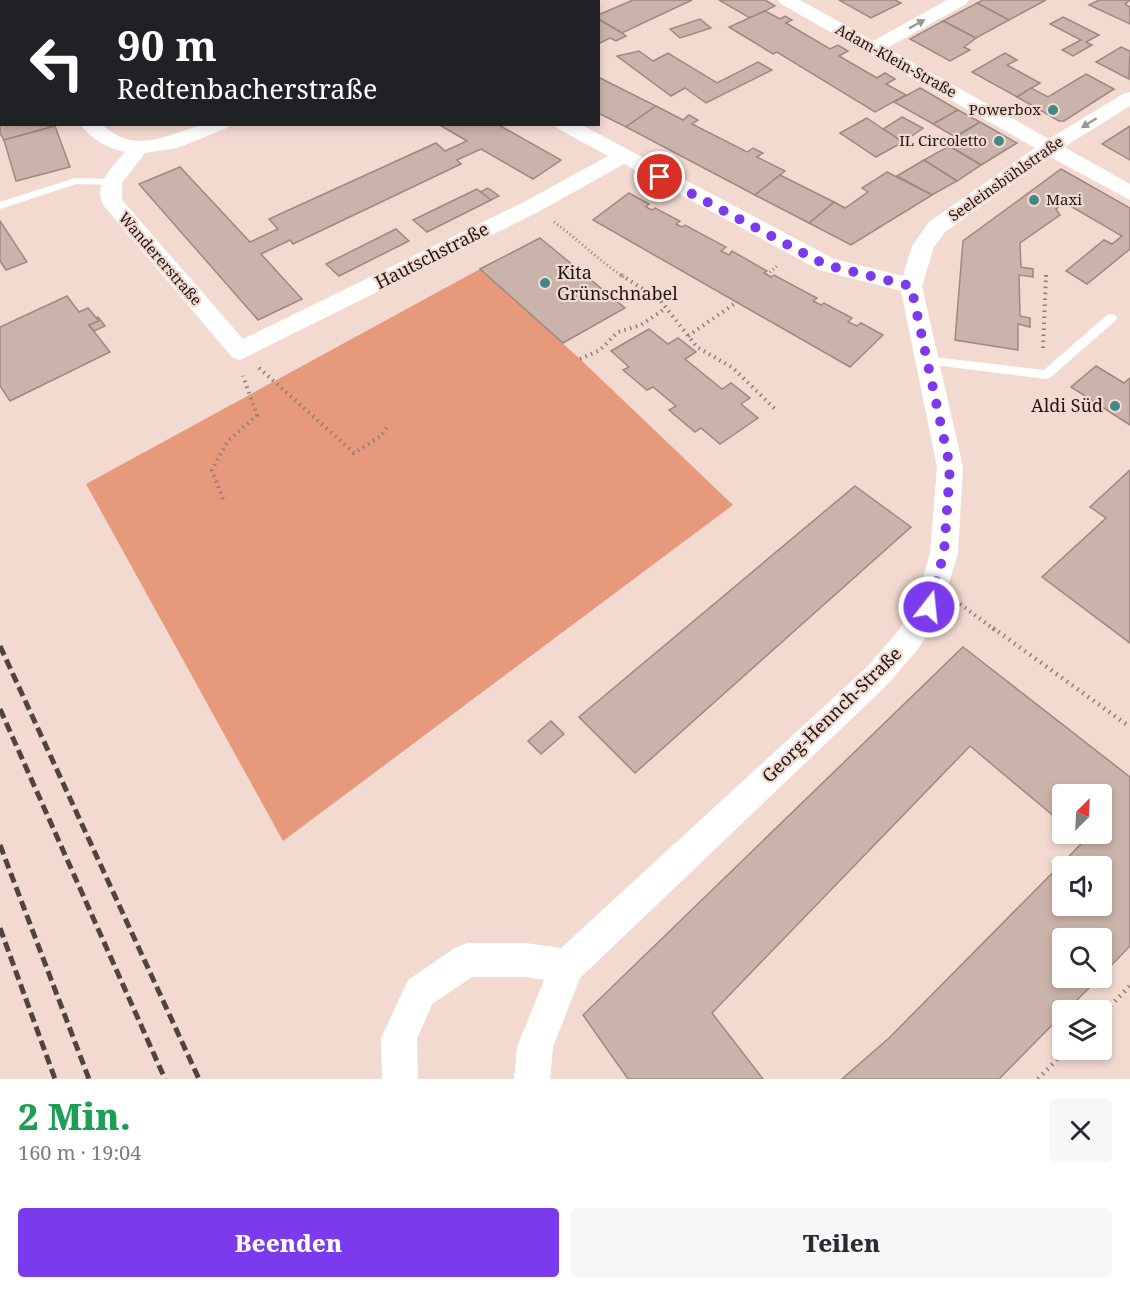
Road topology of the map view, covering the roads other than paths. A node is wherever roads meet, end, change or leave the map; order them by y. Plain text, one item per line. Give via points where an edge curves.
1 (787, 0) edge
2 (960, 0) edge
3 (874, 48) junction
4 (1130, 98) edge
5 (91, 126) edge
6 (216, 126) edge
7 (568, 126) edge
8 (1049, 148) junction
9 (138, 149) junction
10 (622, 157) junction
11 (112, 182) junction
12 (1130, 193) edge
13 (0, 206) edge
14 (911, 286) junction
15 (1111, 318) dead end
16 (240, 351) joint
17 (926, 360) junction
18 (567, 966) junction
19 (400, 1079) edge
20 (532, 1079) edge

1 - 3 street, Adam-Klein-Straße
3 -> 2 street
3 - 8 street, Adam-Klein-Straße
4 -> 8 street, Seeleinsbühlstraße
5 - 9 street via 115,146
6 - 9 street via 189,139
7 - 10 street
8 - 12 street, Adam-Klein-Straße
8 - 14 street, Seeleinsbühlstraße via 937,227 923,246
9 - 11 street
10 - 14 street via 826,265
10 - 16 street, Hautschstraße via 531,207
11 - 13 lane via 75,181
11 - 16 street, Wandererstraße via 111,201
14 - 17 street, Georg-Hennch-Straße
15 - 17 lane via 1046,375
17 - 18 street, Georg-Hennch-Straße via 950,467 944,553 929,607 908,640 877,676
18 - 19 street via 525,960 467,960 420,992 399,1038
18 - 20 street, Georg-Hennch-Straße via 535,1047

